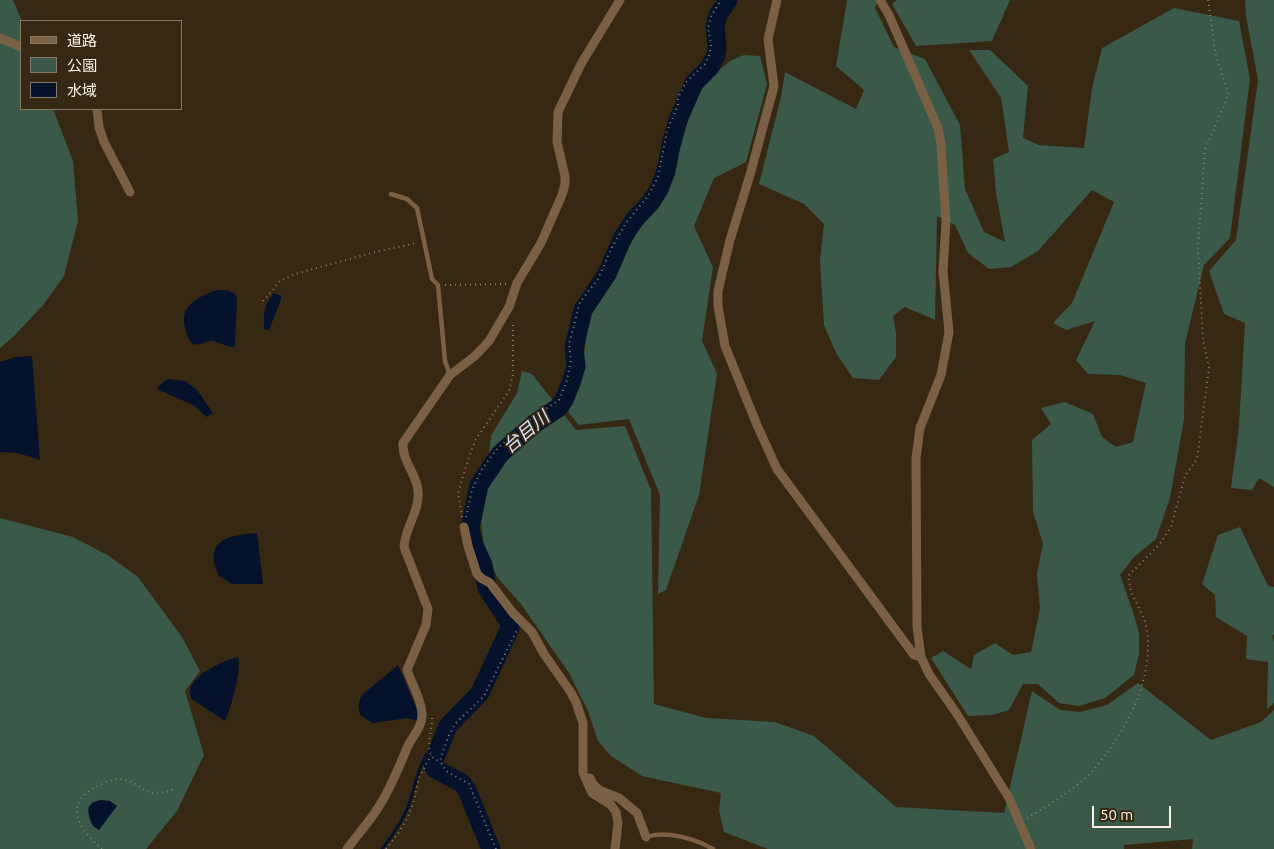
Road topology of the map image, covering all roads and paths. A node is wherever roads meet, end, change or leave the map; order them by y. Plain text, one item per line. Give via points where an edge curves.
1 (620, 0) edge
2 (721, 0) edge
3 (777, 0) edge
4 (880, 0) edge
5 (1208, 0) edge
6 (0, 38) edge
7 (20, 47) edge
8 (97, 110) edge
9 (130, 192) dead end
10 (391, 194) dead end
11 (424, 241) junction
12 (518, 283) junction
13 (438, 285) junction
14 (262, 301) dead end
15 (509, 307) junction
16 (450, 375) junction
17 (464, 526) junction
18 (521, 620) junction
19 (921, 657) junction
20 (582, 759) junction
21 (440, 761) junction
22 (174, 789) dead end
23 (1021, 822) junction
24 (646, 837) joint
25 (102, 849) edge
26 (347, 849) edge
27 (386, 849) edge
28 (496, 849) edge
29 (615, 849) edge
30 (713, 849) edge
31 (1031, 849) edge

1 - 12 street via 581,64 558,112 557,142 565,184 541,243
2 - 17 path via 708,28 710,53 705,64 686,82 678,98 652,190 626,223 598,279 580,302 569,344 571,360 567,380 559,400 497,449 482,468 472,490
3 - 19 street via 768,39 774,86 718,291 725,346 777,469 914,656
4 - 19 street via 890,15 938,128 943,171 946,222 943,271 949,332 941,375 920,428 916,458 917,620
5 - 23 path via 1216,56 1228,92 1204,159 1198,247 1203,340 1208,368 1197,459 1185,476 1171,527 1159,545 1128,576 1147,629 1148,648 1142,687 1132,713 1093,771 1058,800
6 - 7 street
8 - 9 street via 104,142
10 - 11 lane via 407,199 417,208
11 - 13 lane via 432,279
11 - 14 path via 295,274 278,282
12 - 13 path
12 - 15 street
13 - 16 lane via 445,361
15 - 16 street via 489,341
15 - 17 path via 513,319 514,374 509,391 476,439 469,457 458,493
16 - 26 street via 402,449 416,482 418,496 404,547 428,609 426,625 407,670 420,706 421,722 380,805
17 - 18 street via 478,574 490,583
18 - 20 street via 576,702 583,723
18 - 21 path via 484,696 455,724
19 - 23 street via 994,772
20 - 24 street via 592,784 619,798 637,813
20 - 29 street via 582,773 592,793 616,812
21 - 27 path via 430,754 408,817
21 - 28 path via 446,771 469,784
22 - 25 path via 162,794 149,792 118,779 82,795 77,806 80,823
23 - 31 street
24 - 30 lane via 657,834 672,836

